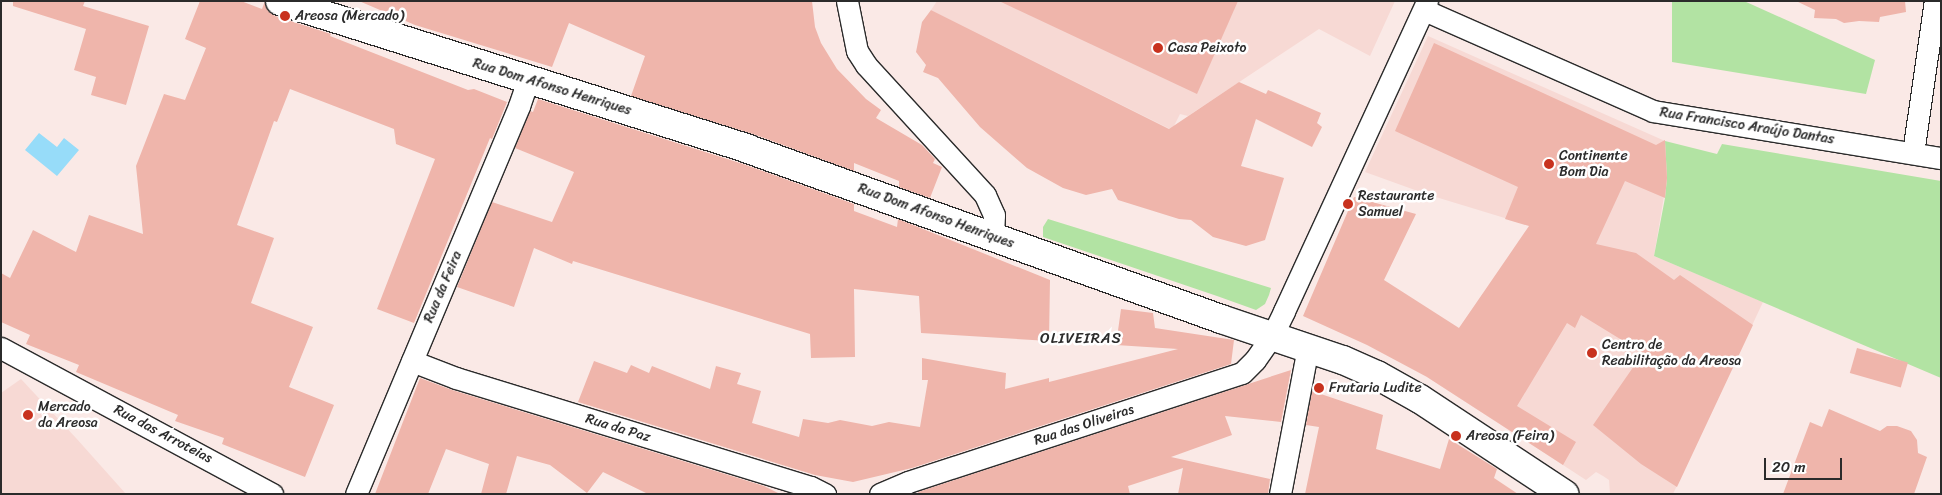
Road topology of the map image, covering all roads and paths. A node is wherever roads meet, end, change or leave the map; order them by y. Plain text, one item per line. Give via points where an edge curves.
1 (280, 1) edge
2 (847, 1) edge
3 (1935, 1) edge
4 (1426, 5) edge
5 (528, 80) junction
6 (1913, 153) junction
7 (1941, 158) edge
8 (993, 237) junction
9 (1272, 336) junction
10 (1308, 347) junction
11 (1, 348) edge
12 (412, 361) junction
13 (272, 494) edge
14 (356, 494) edge
15 (825, 494) edge
16 (880, 494) edge
17 (1280, 494) edge
18 (1564, 494) edge

1 - 5 main road, Rua Dom Afonso Henriques
2 - 8 street via 857,51 866,65 985,195 994,215
3 - 6 street
4 - 6 street, Rua Francisco Araújo Dantas via 1653,111
4 - 9 street, Rua das Oliveiras
5 - 8 main road, Rua Dom Afonso Henriques via 748,149
5 - 12 street, Rua da Feira
6 - 7 street, Rua Francisco Araújo Dantas
8 - 9 main road, Rua Dom Afonso Henriques
9 - 10 main road, Rua Dom Afonso Henriques
9 - 16 street, Rua das Oliveiras via 1256,360 1242,373 908,482
10 - 17 street
10 - 18 main road, Rua Dom Afonso Henriques via 1377,375 1420,399
11 - 13 street, Rua das Arroteias
12 - 14 street, Rua da Feira
12 - 15 street, Rua da Paz via 456,378 811,486

